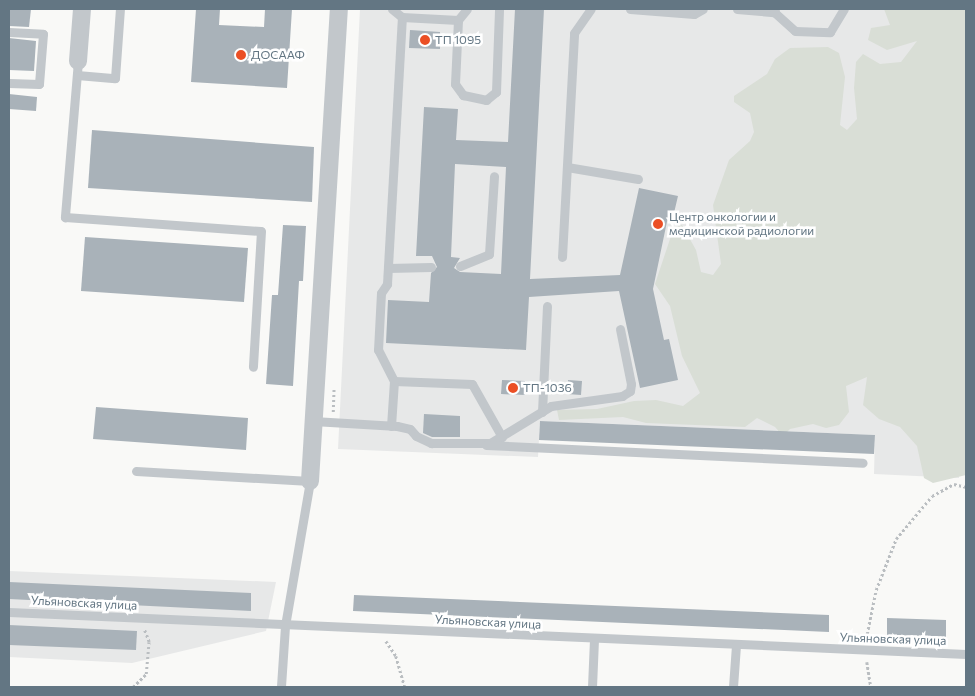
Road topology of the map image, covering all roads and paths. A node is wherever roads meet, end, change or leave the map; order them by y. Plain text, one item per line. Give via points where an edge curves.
1 (82, 9) edge
2 (120, 9) edge
3 (339, 9) edge
4 (392, 9) edge
5 (466, 9) edge
6 (499, 9) edge
7 (591, 9) edge
8 (630, 9) edge
9 (703, 9) edge
10 (737, 9) edge
11 (844, 9) edge
12 (774, 10) edge
13 (402, 17) junction
14 (458, 20) junction
15 (9, 32) edge
16 (77, 68) junction
17 (9, 84) edge
18 (567, 167) junction
19 (494, 176) dead end
20 (638, 179) dead end
21 (562, 257) dead end
22 (460, 266) dead end
23 (431, 267) dead end
24 (388, 268) junction
25 (547, 306) dead end
26 (620, 329) dead end
27 (253, 367) dead end
28 (394, 381) junction
29 (529, 389) dead end
30 (543, 389) junction
31 (542, 412) junction
32 (313, 421) junction
33 (391, 426) junction
34 (502, 436) junction
35 (484, 445) junction
36 (863, 464) dead end
37 (136, 471) dead end
38 (310, 480) junction
39 (966, 487) edge
40 (9, 612) edge
41 (141, 618) junction
42 (285, 626) junction
43 (378, 630) junction
44 (594, 639) junction
45 (736, 645) junction
46 (865, 650) junction
47 (966, 654) edge
48 (133, 687) edge
49 (281, 687) edge
50 (405, 687) edge
51 (592, 687) edge
52 (733, 687) edge
53 (871, 687) edge

1 - 16 street
2 - 16 lane via 115,78
3 - 32 street
4 - 13 lane
5 - 14 lane
6 - 14 lane via 496,92 486,100 463,95 455,84
7 - 18 lane via 574,34
8 - 9 lane via 694,14
10 - 12 lane
11 - 12 lane via 830,32 795,31
13 - 14 lane
13 - 24 lane
15 - 17 lane via 43,34 39,84
16 - 27 lane via 65,217 261,231
18 - 20 lane
18 - 21 lane
19 - 22 lane via 489,254
23 - 24 lane
24 - 28 lane via 387,284 381,293 378,350
25 - 30 lane
26 - 31 lane via 630,391 622,396 568,401
28 - 33 lane
28 - 34 lane via 472,384
29 - 30 lane
30 - 31 lane
31 - 34 lane
32 - 33 lane
32 - 38 street
33 - 35 lane via 410,429 431,443
34 - 35 lane
35 - 36 lane
37 - 38 lane
38 - 42 lane
39 - 46 path via 954,484 932,496 896,539 876,590 866,629
40 - 41 lane, Ульяновская улица
41 - 42 lane, Ульяновская улица
41 - 48 path via 149,642 146,674
42 - 43 lane, Ульяновская улица
42 - 49 lane
43 - 44 lane, Ульяновская улица
43 - 50 path via 396,656
44 - 45 lane, Ульяновская улица
44 - 51 lane
45 - 46 lane, Ульяновская улица
45 - 52 lane
46 - 47 lane, Ульяновская улица
46 - 53 path

